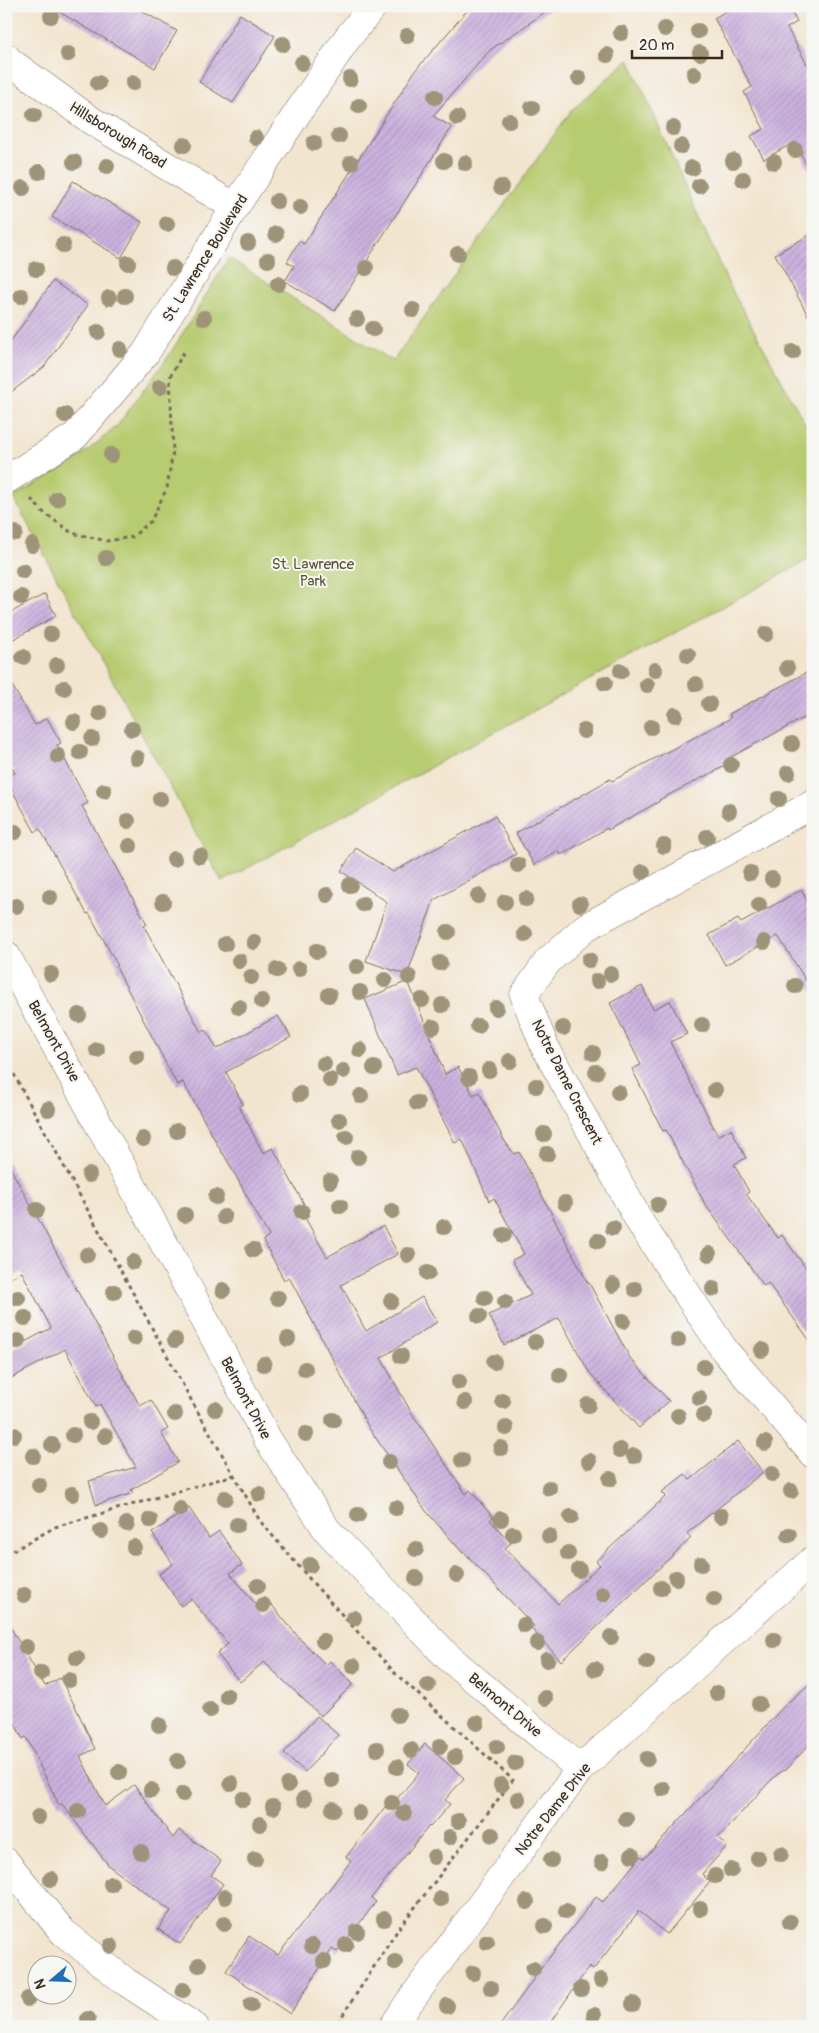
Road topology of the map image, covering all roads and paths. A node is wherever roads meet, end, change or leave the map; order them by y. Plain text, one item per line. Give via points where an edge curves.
1 (373, 6) edge
2 (6, 57) edge
3 (235, 207) junction
4 (187, 345) dead end
5 (6, 480) edge
6 (30, 498) dead end
7 (813, 804) edge
8 (6, 954) edge
9 (6, 1060) edge
10 (813, 1454) edge
11 (234, 1476) junction
12 (6, 1555) edge
13 (813, 1560) edge
14 (580, 1769) junction
15 (6, 1862) edge
16 (196, 2027) edge
17 (335, 2027) edge
18 (393, 2027) edge

1 - 3 street, St. Lawrence Boulevard via 346,40
2 - 3 street, Hillsborough Road via 92,121
3 - 5 street, St. Lawrence Boulevard via 145,354 76,436
4 - 6 path via 170,377 173,451 167,488 151,521 132,536 107,541 72,533
7 - 10 street, Notre Dame Crescent via 586,927 548,961 524,995 544,1045 641,1224 725,1351
8 - 14 street, Belmont Drive via 268,1440 327,1530 446,1656
9 - 11 path
11 - 12 path via 55,1527
11 - 17 path via 260,1521 390,1668 513,1780 399,1928
13 - 14 street, Notre Dame Drive
14 - 18 street, Notre Dame Drive
15 - 16 street via 63,1932 126,1982

